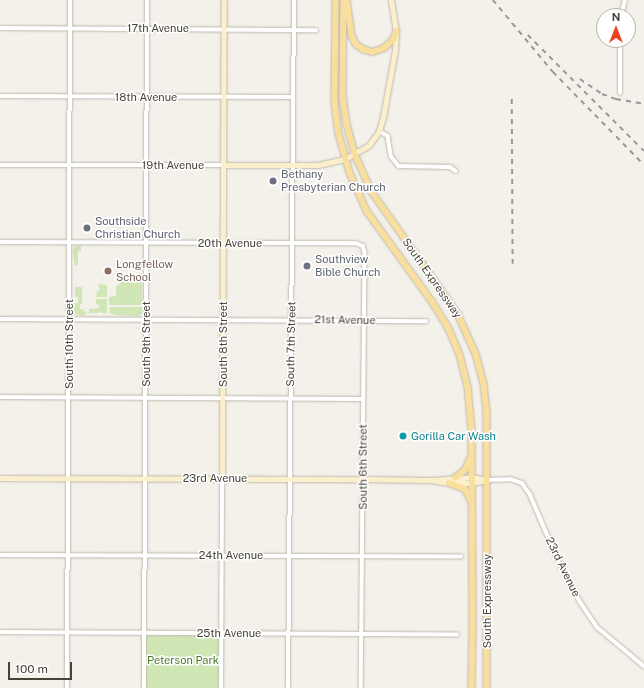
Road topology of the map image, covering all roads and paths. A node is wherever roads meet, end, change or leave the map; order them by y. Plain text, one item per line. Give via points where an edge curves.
1 (70, 0) edge
2 (147, 0) edge
3 (224, 0) edge
4 (294, 0) edge
5 (336, 0) edge
6 (344, 0) edge
7 (347, 0) edge
8 (392, 0) edge
9 (0, 28) edge
10 (70, 28) junction
11 (147, 28) junction
12 (224, 29) junction
13 (293, 29) junction
14 (316, 30) dead end
15 (396, 32) junction
16 (620, 48) edge
17 (620, 93) dead end
18 (0, 96) edge
19 (70, 96) junction
20 (147, 97) junction
21 (224, 97) junction
22 (293, 97) junction
23 (379, 131) junction
24 (354, 154) junction
25 (345, 159) junction
26 (0, 164) edge
27 (69, 165) junction
28 (147, 165) junction
29 (224, 165) junction
30 (292, 165) junction
31 (456, 171) dead end
32 (0, 242) edge
33 (69, 242) junction
34 (147, 242) junction
35 (224, 242) junction
36 (292, 243) junction
37 (363, 246) joint
38 (0, 319) edge
39 (69, 319) junction
40 (146, 320) junction
41 (223, 320) junction
42 (291, 320) junction
43 (364, 321) junction
44 (426, 321) dead end
45 (68, 396) junction
46 (0, 397) edge
47 (145, 397) junction
48 (223, 397) junction
49 (290, 398) junction
50 (363, 399) junction
51 (472, 448) junction
52 (0, 478) edge
53 (68, 478) junction
54 (145, 478) junction
55 (222, 478) junction
56 (455, 478) junction
57 (290, 479) junction
58 (363, 479) junction
59 (430, 480) junction
60 (472, 480) junction
61 (486, 480) junction
62 (449, 483) junction
63 (472, 506) junction
64 (0, 555) edge
65 (68, 555) junction
66 (145, 555) junction
67 (222, 555) junction
68 (289, 556) junction
69 (362, 556) junction
70 (461, 557) dead end
71 (0, 632) edge
72 (67, 632) junction
73 (144, 632) junction
74 (222, 633) junction
75 (288, 633) junction
76 (361, 634) junction
77 (458, 634) dead end
78 (644, 666) edge
79 (67, 688) edge
80 (144, 688) edge
81 (221, 688) edge
82 (288, 688) edge
83 (361, 688) edge
84 (472, 688) edge
85 (487, 688) edge

1 - 10 street, South 10th Street
2 - 11 street, South 9th Street
3 - 12 street, South 8th Street
4 - 13 street, South 7th Street
5 - 25 main road, South Expressway via 335,103
6 - 24 main road, South Expressway via 343,96
7 - 15 main road via 352,36 356,44 363,49 373,52 384,48 393,40
8 - 15 street
9 - 10 street, 17th Avenue
10 - 11 street, 17th Avenue
10 - 19 street, South 10th Street
11 - 12 street, 17th Avenue
11 - 20 street, South 9th Street
12 - 13 street, 17th Avenue
12 - 21 street, South 8th Street
13 - 14 street, 17th Avenue
13 - 22 street, South 7th Street
15 - 23 street via 394,57
16 - 17 street
18 - 19 street, 18th Avenue
19 - 20 street, 18th Avenue
19 - 27 street, South 10th Street
20 - 21 street, 18th Avenue
20 - 28 street, South 9th Street
21 - 22 street, 18th Avenue
21 - 29 street, South 8th Street
22 - 30 street, South 7th Street
23 - 24 street via 369,145
23 - 31 street via 389,138 392,156 399,166 450,168
24 - 25 street
24 - 61 main road, South Expressway via 372,192 450,301 470,340 481,371 486,397
25 - 30 street, 19th Avenue via 318,165
25 - 51 main road, South Expressway via 367,210 433,303 454,340 472,408
26 - 27 street, 19th Avenue
27 - 28 street, 19th Avenue
27 - 33 street, South 10th Street
28 - 29 street, 19th Avenue
28 - 34 street, South 9th Street
29 - 30 street, 19th Avenue
29 - 35 street, South 8th Street
30 - 36 street, South 7th Street
32 - 33 street, 20th Avenue
33 - 34 street, 20th Avenue
33 - 39 street, South 10th Street
34 - 35 street, 20th Avenue
34 - 40 street, South 9th Street
35 - 36 street, 20th Avenue
35 - 41 street, South 8th Street
36 - 37 street, 20th Avenue via 356,243
36 - 42 street, South 7th Street
37 - 43 street, South 6th Street
38 - 39 street, 21st Avenue
39 - 40 street, 21st Avenue
39 - 45 street, South 10th Street
40 - 41 street, 21st Avenue
40 - 47 street, South 9th Street
41 - 42 street, 21st Avenue
41 - 48 street, South 8th Street
42 - 43 street, 21st Avenue
42 - 49 street, South 7th Street
43 - 44 street, 21st Avenue
43 - 50 street, South 6th Street
45 - 46 street
45 - 47 street
45 - 53 street, South 10th Street
47 - 48 street
47 - 54 street, South 9th Street
48 - 49 street
48 - 55 street, South 8th Street
49 - 50 street
49 - 57 street, South 7th Street
50 - 58 street, South 6th Street
51 - 56 main road via 467,467
51 - 60 main road, South Expressway
52 - 53 street, 23rd Avenue
53 - 54 street, 23rd Avenue
53 - 65 street, South 10th Street
54 - 55 street, 23rd Avenue
54 - 66 street, South 9th Street
55 - 57 street, 23rd Avenue
55 - 67 street, South 8th Street
56 - 59 street, 23rd Avenue
56 - 60 street, 23rd Avenue
57 - 58 street, 23rd Avenue
57 - 68 street, South 7th Street
58 - 59 street, 23rd Avenue
58 - 69 street, South 6th Street
59 - 62 street, 23rd Avenue
60 - 61 street, 23rd Avenue
60 - 62 street, 23rd Avenue
60 - 63 main road, South Expressway
61 - 78 street, 23rd Avenue via 510,479 522,483 530,494 559,562 581,603 597,626
61 - 85 main road, South Expressway
62 - 63 main road via 465,489
63 - 84 main road, South Expressway
64 - 65 street, 24th Avenue
65 - 66 street, 24th Avenue
65 - 72 street, South 10th Street
66 - 67 street, 24th Avenue
66 - 73 street, South 9th Street
67 - 68 street, 24th Avenue
67 - 74 street, South 8th Street
68 - 69 street, 24th Avenue
68 - 75 street, South 7th Street
69 - 70 street, 24th Avenue
69 - 76 street, South 6th Street
71 - 72 street, 25th Avenue
72 - 73 street, 25th Avenue
72 - 79 street, South 10th Street
73 - 74 street, 25th Avenue
73 - 80 street, South 9th Street
74 - 75 street, 25th Avenue
74 - 81 street, South 8th Street
75 - 76 street, 25th Avenue
75 - 82 street, South 7th Street
76 - 77 street, 25th Avenue
76 - 83 street, South 6th Street

